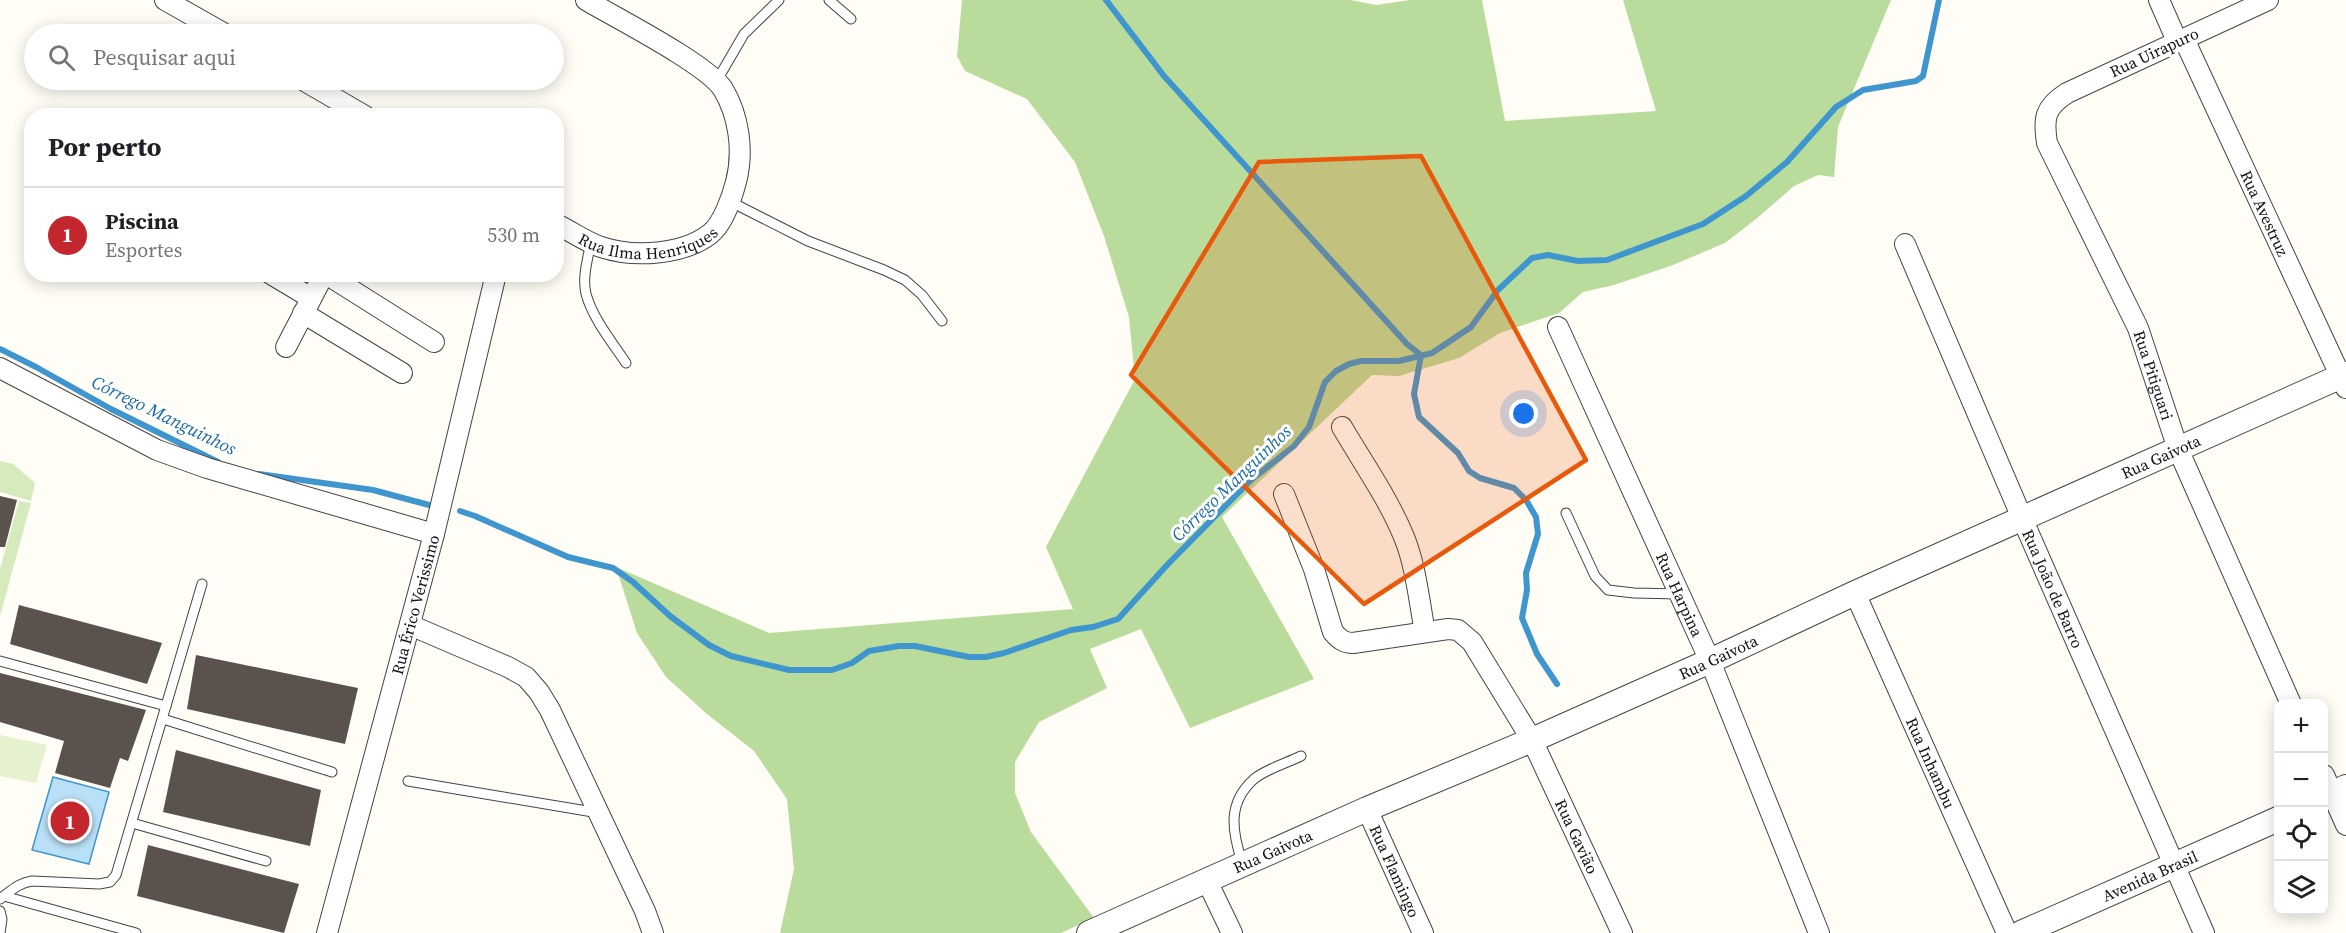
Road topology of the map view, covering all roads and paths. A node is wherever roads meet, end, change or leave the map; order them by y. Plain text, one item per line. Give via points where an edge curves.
1 (165, 0) edge
2 (586, 0) edge
3 (779, 0) edge
4 (829, 0) edge
5 (2159, 0) edge
6 (2268, 0) edge
7 (851, 18) dead end
8 (207, 24) edge
9 (2181, 40) junction
10 (716, 82) junction
11 (320, 90) edge
12 (351, 108) edge
13 (2047, 113) joint
14 (731, 202) junction
15 (564, 228) edge
16 (591, 242) junction
17 (1905, 243) dead end
18 (280, 282) edge
19 (320, 282) edge
20 (338, 282) edge
21 (494, 282) edge
22 (307, 306) junction
23 (942, 321) dead end
24 (1558, 327) dead end
25 (434, 342) dead end
26 (286, 347) dead end
27 (626, 363) dead end
28 (0, 368) edge
29 (402, 373) dead end
30 (2344, 380) edge
31 (1342, 427) dead end
32 (2178, 449) junction
33 (1284, 494) dead end
34 (1566, 513) dead end
35 (2022, 518) junction
36 (435, 529) junction
37 (202, 584) dead end
38 (1855, 593) junction
39 (1679, 594) junction
40 (410, 625) junction
41 (1425, 632) junction
42 (0, 661) edge
43 (1710, 661) junction
44 (2290, 699) edge
45 (166, 706) junction
46 (163, 719) junction
47 (1532, 740) junction
48 (1301, 756) dead end
49 (332, 772) dead end
50 (408, 781) dead end
51 (2331, 788) edge
52 (1366, 808) junction
53 (599, 813) junction
54 (2274, 821) edge
55 (132, 823) junction
56 (2346, 825) edge
57 (266, 861) dead end
58 (1243, 865) junction
59 (2174, 867) junction
60 (1207, 881) junction
61 (2, 898) edge
62 (0, 911) edge
63 (0, 933) edge
64 (136, 933) edge
65 (327, 933) edge
66 (653, 933) edge
67 (1089, 933) edge
68 (1232, 933) edge
69 (1423, 933) edge
70 (1622, 933) edge
71 (1819, 933) edge
72 (2007, 933) edge
73 (2021, 933) edge
74 (2204, 933) edge

1 - 8 street
2 - 10 street, Rua Ilma Henriques via 705,71
3 - 10 lane via 744,34
4 - 7 lane
5 - 9 street, Rua Avestruz
6 - 9 street, Rua Uirapuro
9 - 13 street, Rua Uirapuro via 2067,93 2053,102
9 - 30 street, Rua Avestruz
10 - 14 street, Rua Ilma Henriques via 733,112 740,140 740,169
11 - 12 street
13 - 32 street, Rua Pitiguari via 2044,126 2048,143 2138,328
14 - 16 street, Rua Ilma Henriques via 712,233 680,250 641,253
14 - 23 lane via 808,241 905,280
15 - 16 street, Rua Ilma Henriques
16 - 27 lane via 585,270 586,293
17 - 35 street, Rua João de Barro
18 - 22 street
19 - 22 street
20 - 25 street
21 - 36 street, Rua Érico Verissimo
22 - 26 street
22 - 29 street
24 - 39 street, Rua Harpina
28 - 36 street via 157,450 207,468
30 - 32 street, Rua Gaivota
31 - 41 street via 1405,538
32 - 35 street, Rua Gaivota
32 - 44 street, Rua Pitiguari
33 - 41 street, Rua Gavião via 1338,638 1353,643
34 - 39 lane via 1595,576 1608,590
35 - 38 street, Rua Gaivota
35 - 59 street, Rua João de Barro
36 - 40 street, Rua Érico Verissimo
37 - 45 lane
38 - 43 street, Rua Gaivota
38 - 72 street, Rua Inhambu
39 - 43 street, Rua Harpina
40 - 53 street via 526,677 550,710
40 - 65 street, Rua Érico Verissimo
41 - 47 street, Rua Gavião via 1448,629 1467,635
42 - 45 lane
43 - 47 street, Rua Gaivota
43 - 71 street, Rua Harpina
45 - 46 lane
46 - 49 lane
46 - 55 lane
47 - 52 street, Rua Gaivota
47 - 70 street, Rua Gavião
48 - 58 lane via 1255,778 1236,801 1237,847
50 - 53 lane
51 - 56 street
52 - 58 street, Rua Gaivota
52 - 69 street, Rua Flamingo
53 - 66 street
54 - 59 street, Avenida Brasil
55 - 57 lane
55 - 61 lane via 116,875 110,882 32,881 13,887
58 - 60 street, Rua Gaivota
59 - 73 street, Avenida Brasil
59 - 74 street, Rua João de Barro
60 - 67 street, Rua Gaivota
60 - 68 street
61 - 64 lane
62 - 63 lane

